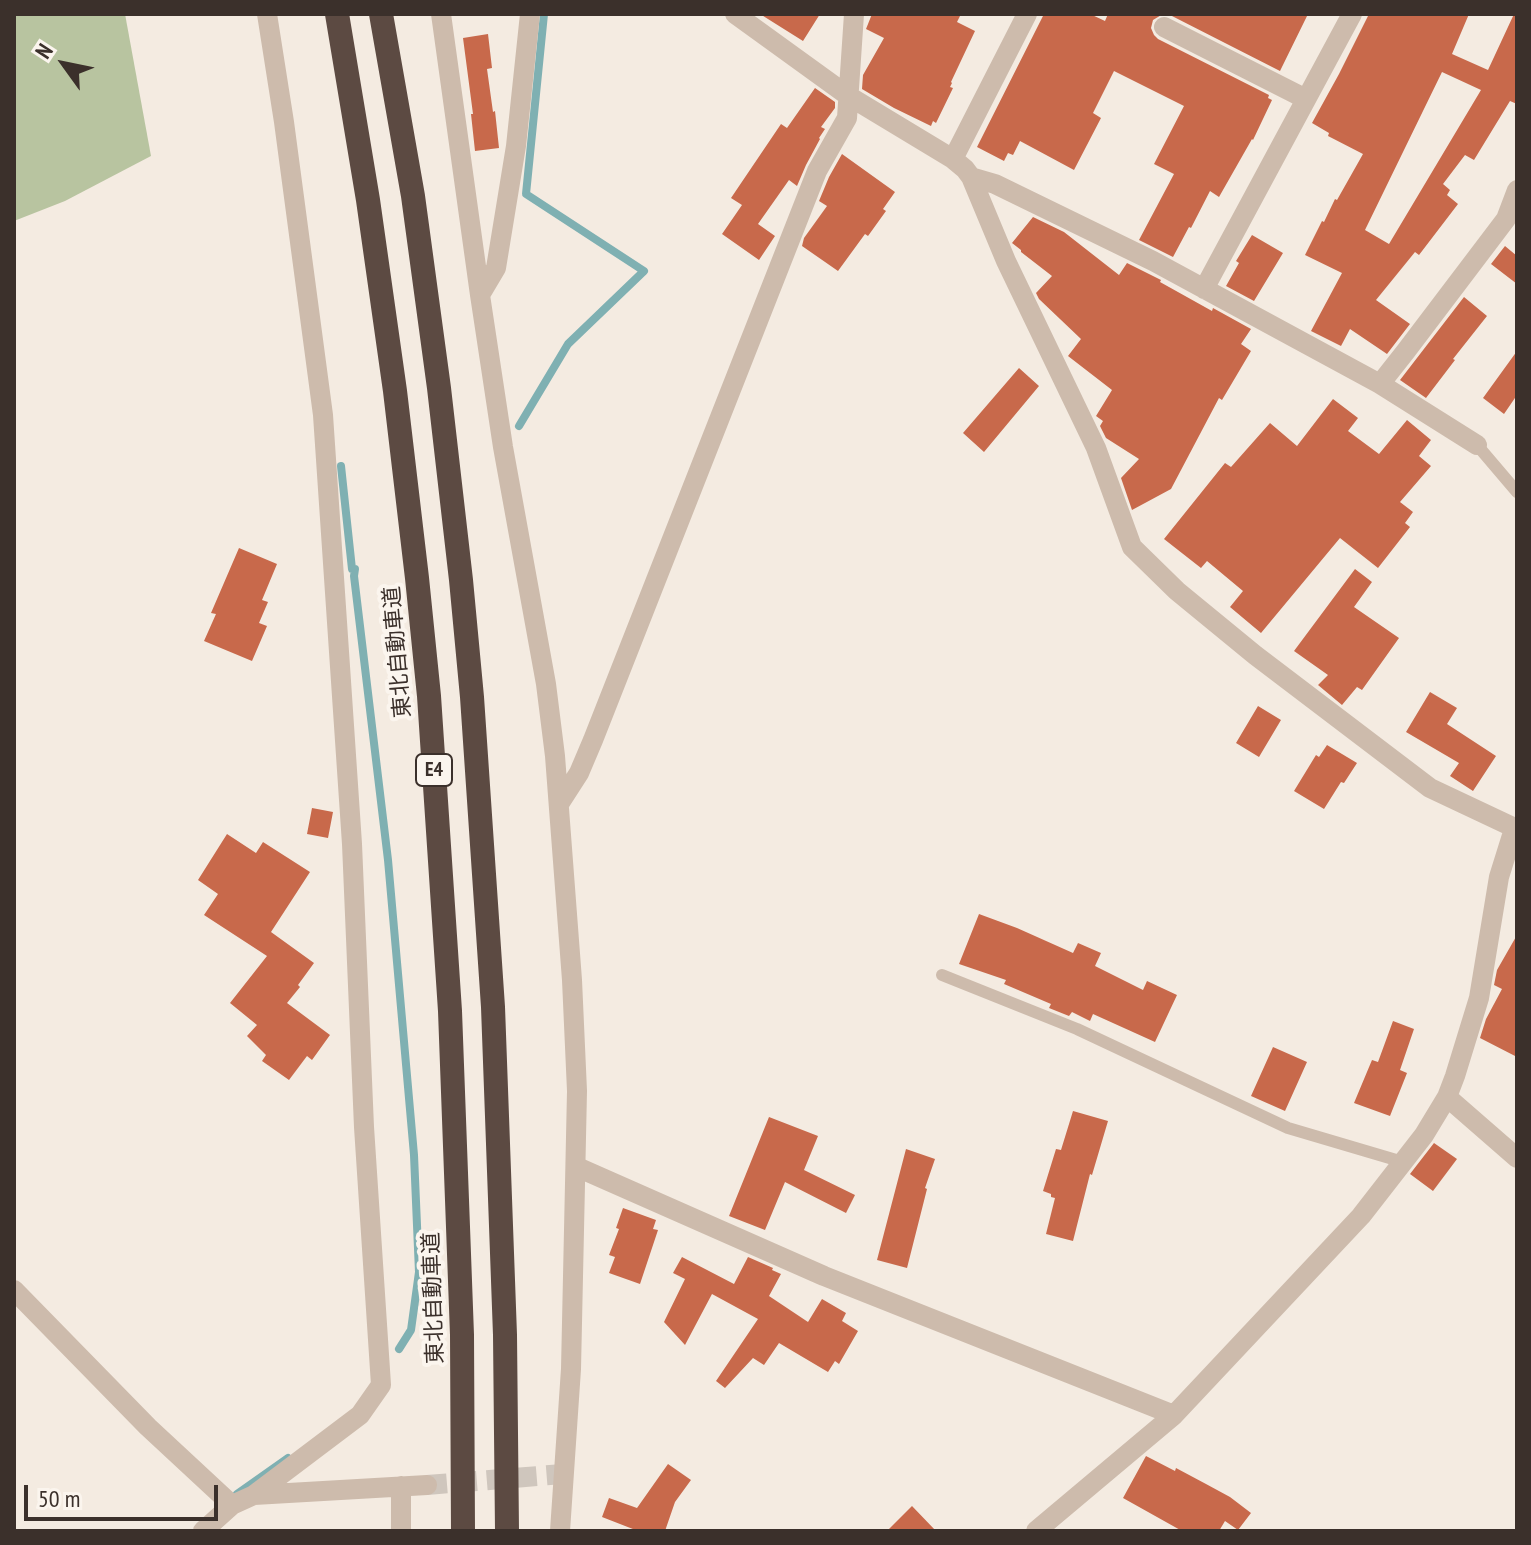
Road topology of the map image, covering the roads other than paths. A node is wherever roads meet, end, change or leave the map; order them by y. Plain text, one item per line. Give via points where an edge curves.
1 (267, 14) edge
2 (337, 14) edge
3 (381, 14) edge
4 (441, 14) edge
5 (530, 14) edge
6 (735, 14) edge
7 (854, 14) edge
8 (1027, 14) edge
9 (1352, 14) edge
10 (1164, 27) dead end
11 (847, 95) junction
12 (1306, 99) junction
13 (953, 159) junction
14 (971, 177) junction
15 (1517, 190) edge
16 (1204, 289) junction
17 (480, 295) junction
18 (1380, 384) junction
19 (1477, 445) joint
20 (1517, 492) edge
21 (559, 804) junction
22 (1516, 829) edge
23 (942, 975) dead end
24 (1447, 1097) junction
25 (1517, 1158) edge
26 (1403, 1162) junction
27 (577, 1167) junction
28 (14, 1290) edge
29 (1174, 1415) junction
30 (427, 1485) tunnel mouth
31 (401, 1486) junction
32 (254, 1495) junction
33 (232, 1504) junction
34 (203, 1531) edge
35 (401, 1531) edge
36 (463, 1531) edge
37 (507, 1531) edge
38 (560, 1531) edge
39 (1036, 1531) edge

1 - 32 street via 323,415 381,1385 360,1415
2 - 36 highway, 東北自動車道 / E4 via 393,376 429,696 450,1011
3 - 37 highway, E4 via 439,388 472,697 493,1007
4 - 17 street
5 - 17 street via 496,268
6 - 11 street
7 - 11 street
8 - 13 street
9 - 12 street
10 - 12 street
11 - 13 street
11 - 21 street via 847,118 812,185 593,740
12 - 16 street
13 - 14 street
14 - 16 street via 995,184
14 - 22 street via 1096,448 1132,547 1255,655 1430,788
15 - 18 street via 1506,219
16 - 18 street
17 - 21 street via 546,684
18 - 19 street
19 - 20 lane
21 - 27 street via 573,996
22 - 24 street via 1499,877 1479,998
23 - 26 lane via 1077,1029 1288,1128
24 - 25 street
24 - 26 street
26 - 29 street via 1361,1216
27 - 29 street via 824,1276
27 - 38 street
28 - 33 street
29 - 39 street
30 - 31 street
31 - 32 street
31 - 35 street
32 - 33 street
33 - 34 street

